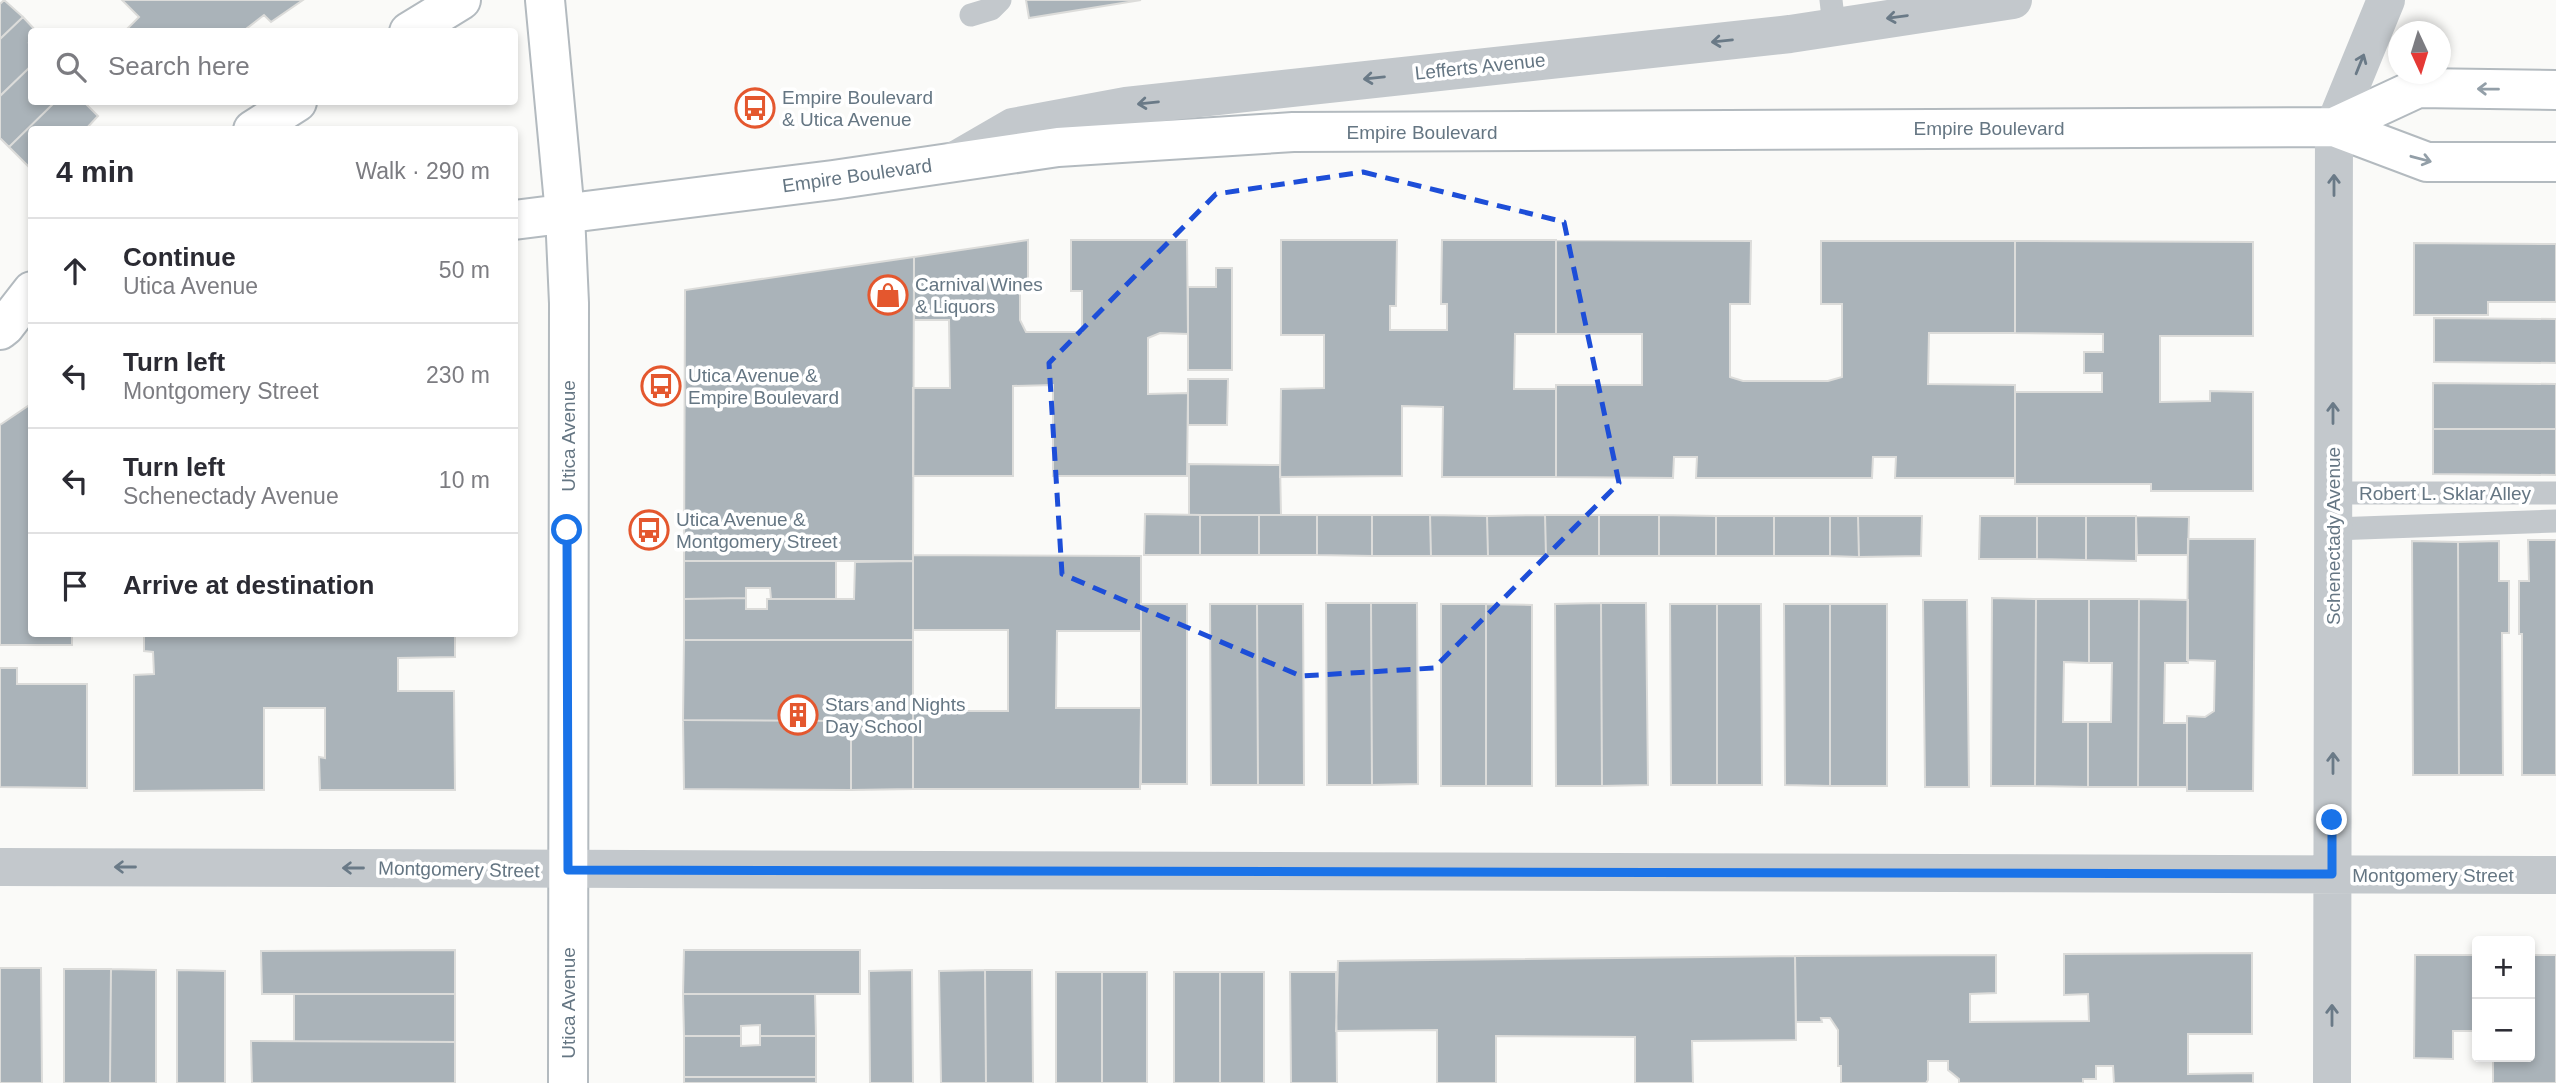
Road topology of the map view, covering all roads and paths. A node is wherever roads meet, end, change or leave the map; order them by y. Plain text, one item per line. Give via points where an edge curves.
1 (461, 0) edge
2 (545, 0) edge
3 (1000, 0) edge
4 (2013, 0) edge
5 (2386, 0) edge
6 (1833, 13) edge
7 (971, 15) dead end
8 (416, 28) edge
9 (2556, 90) edge
10 (292, 105) edge
11 (259, 126) edge
12 (2334, 127) junction
13 (956, 160) junction
14 (2556, 162) edge
15 (565, 214) junction
16 (518, 220) edge
17 (28, 297) edge
18 (9, 324) edge
19 (2556, 494) edge
20 (2333, 511) junction
21 (2556, 521) edge
22 (0, 867) edge
23 (568, 870) junction
24 (2332, 874) junction
25 (2556, 875) edge
26 (568, 1083) edge
27 (2332, 1083) edge

1 - 8 main road
2 - 15 main road, Utica Avenue
3 - 7 lane via 991,9
4 -> 6 street, Lefferts Avenue
12 -> 5 street, Schenectady Avenue
6 -> 13 street, Lefferts Avenue via 1790,34 1126,106 1013,127
9 -> 12 main road, Empire Boulevard via 2418,88
10 - 11 main road
12 - 13 main road, Empire Boulevard via 1293,132 1059,147
12 -> 14 main road, Empire Boulevard via 2427,162
20 -> 12 street, Schenectady Avenue
13 - 15 main road, Empire Boulevard
15 - 16 main road, Empire Boulevard
15 - 23 main road, Utica Avenue via 569,303
17 - 18 main road
19 - 20 lane, Robert L. Sklar Alley
20 - 21 lane
24 -> 20 street, Schenectady Avenue
23 -> 22 street, Montgomery Street
23 - 24 street, Montgomery Street
23 - 26 main road, Utica Avenue
24 - 25 street, Montgomery Street
27 -> 24 street, Schenectady Avenue

